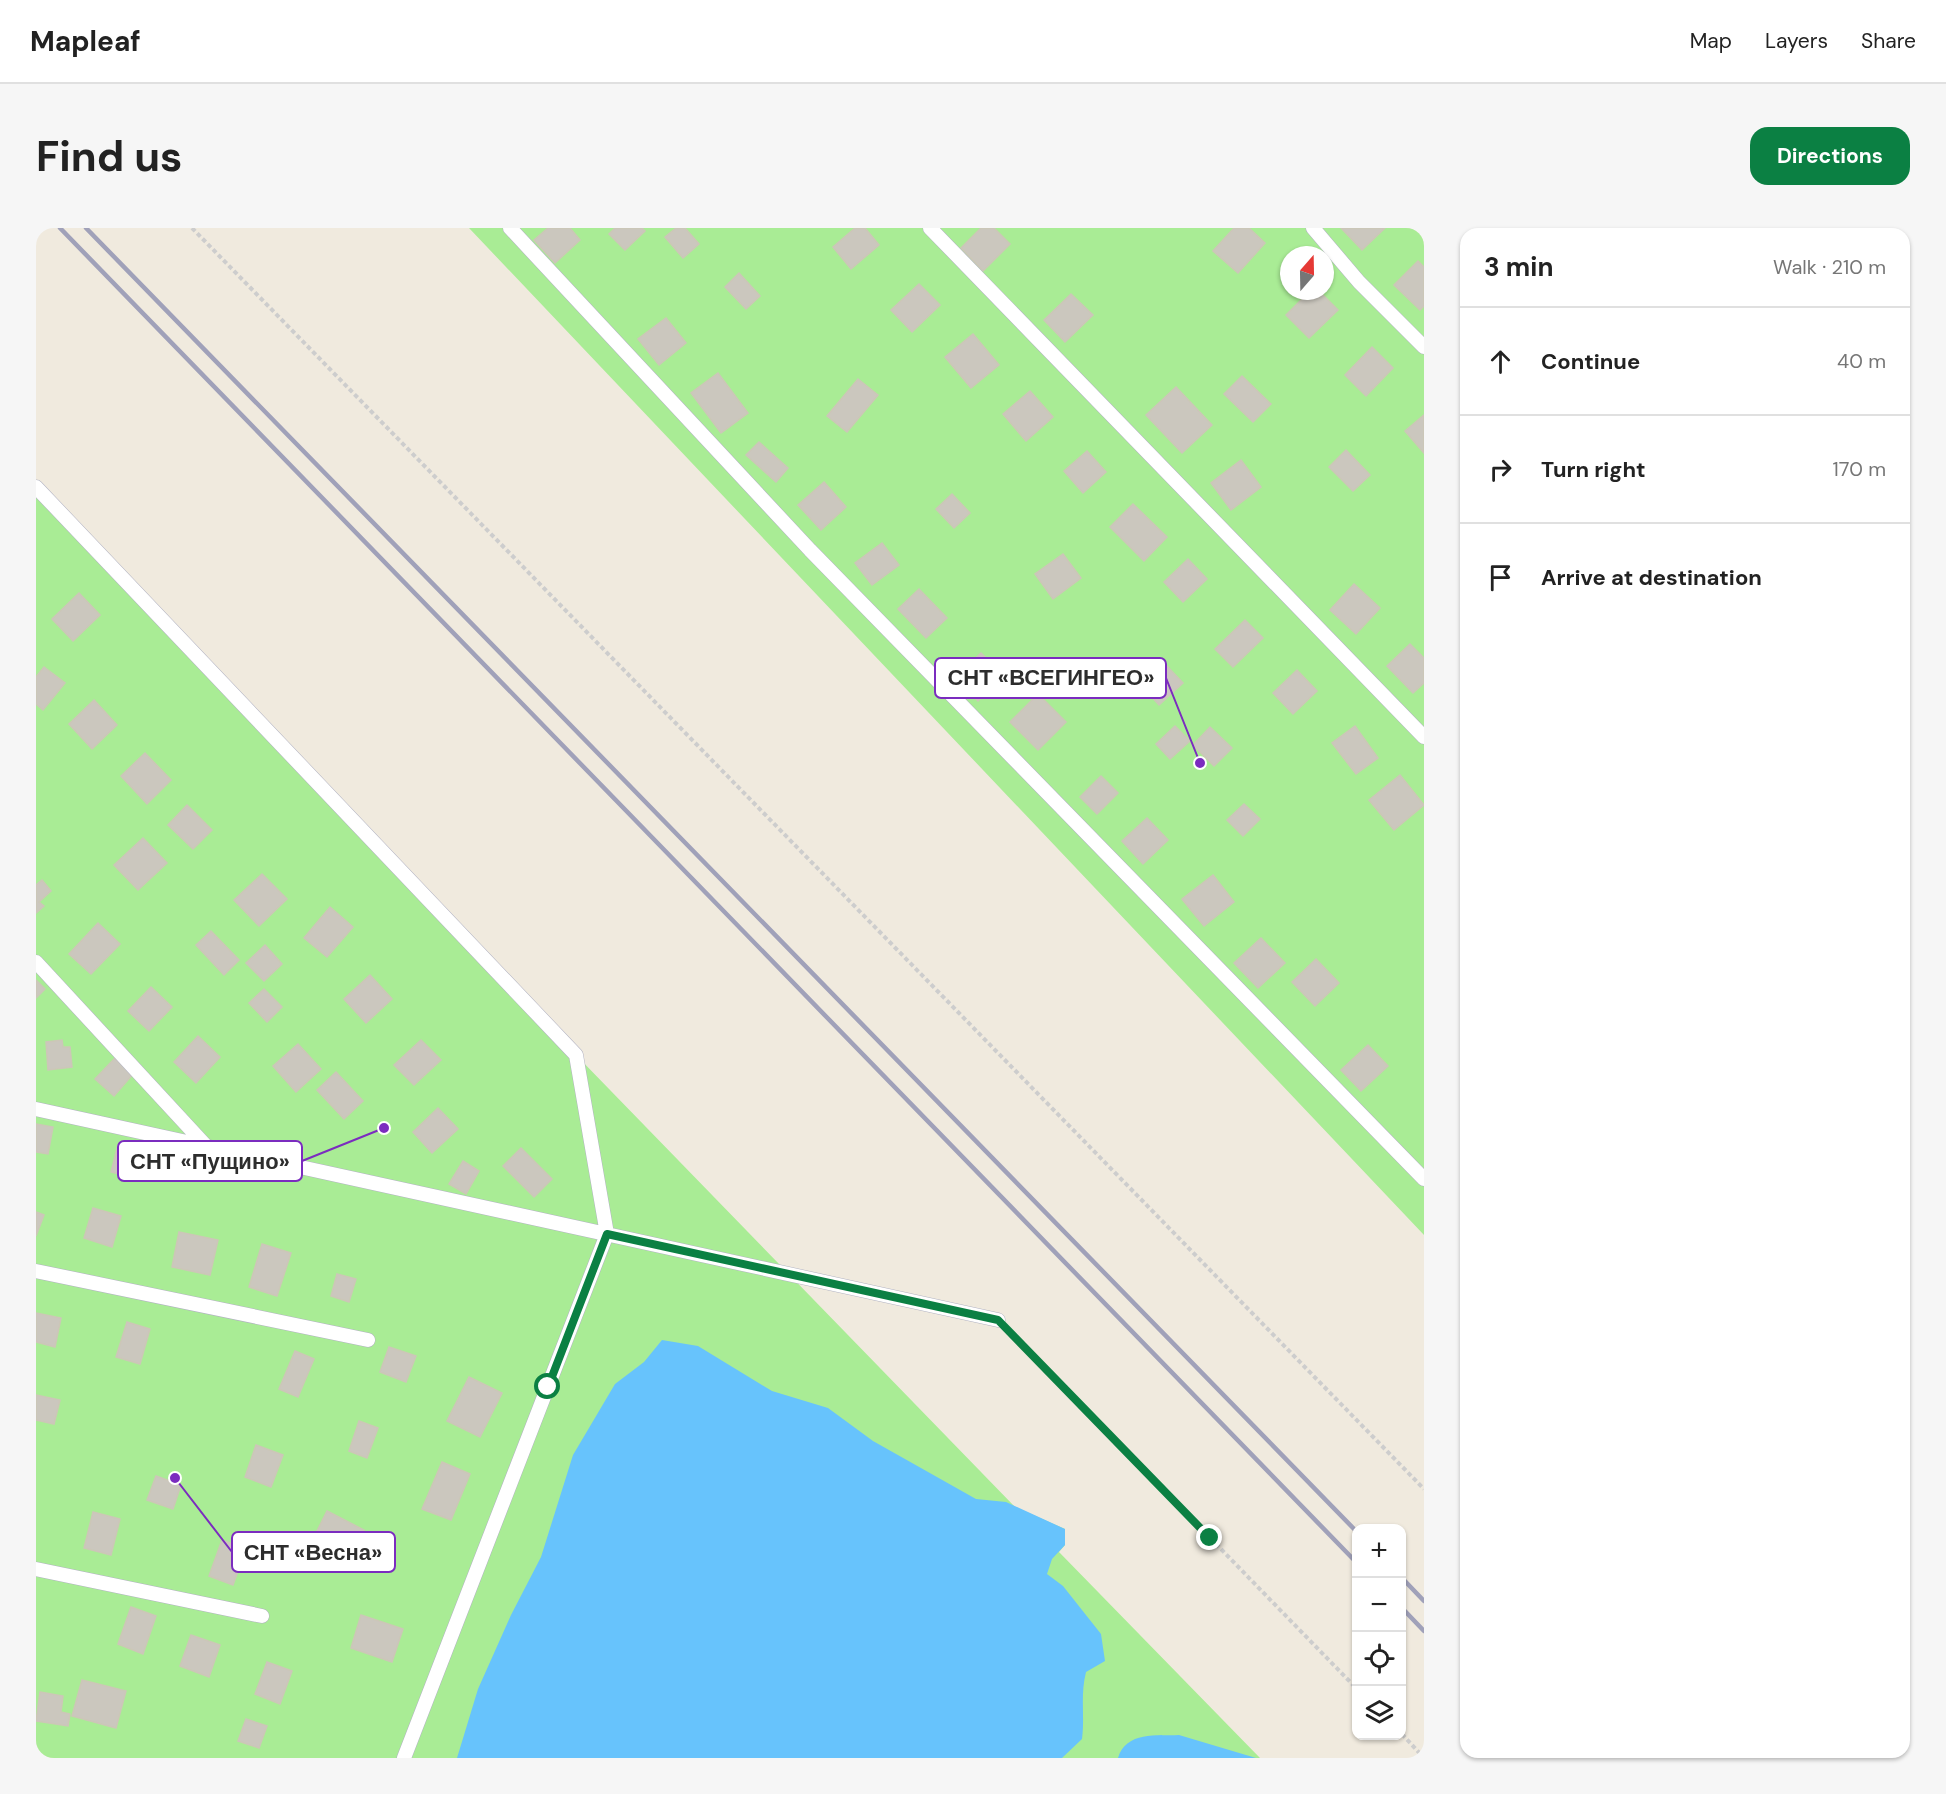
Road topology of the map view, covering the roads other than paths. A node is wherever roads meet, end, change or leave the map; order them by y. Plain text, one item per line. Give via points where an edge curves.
1 (510, 228) edge
2 (930, 228) edge
3 (1313, 228) edge
4 (1424, 347) edge
5 (36, 487) edge
6 (1424, 738) edge
7 (36, 962) edge
8 (36, 1109) edge
9 (207, 1146) junction
10 (1424, 1179) edge
11 (607, 1234) junction
12 (36, 1271) edge
13 (998, 1320) road end
14 (368, 1340) dead end
15 (36, 1569) edge
16 (262, 1616) dead end
17 (404, 1758) edge

1 - 10 lane via 810,550
2 - 6 lane
3 - 4 lane via 1359,282
5 - 11 lane via 576,1055
7 - 9 lane
8 - 9 lane
9 - 11 lane
11 - 13 lane
11 - 17 lane
12 - 14 lane
15 - 16 lane

